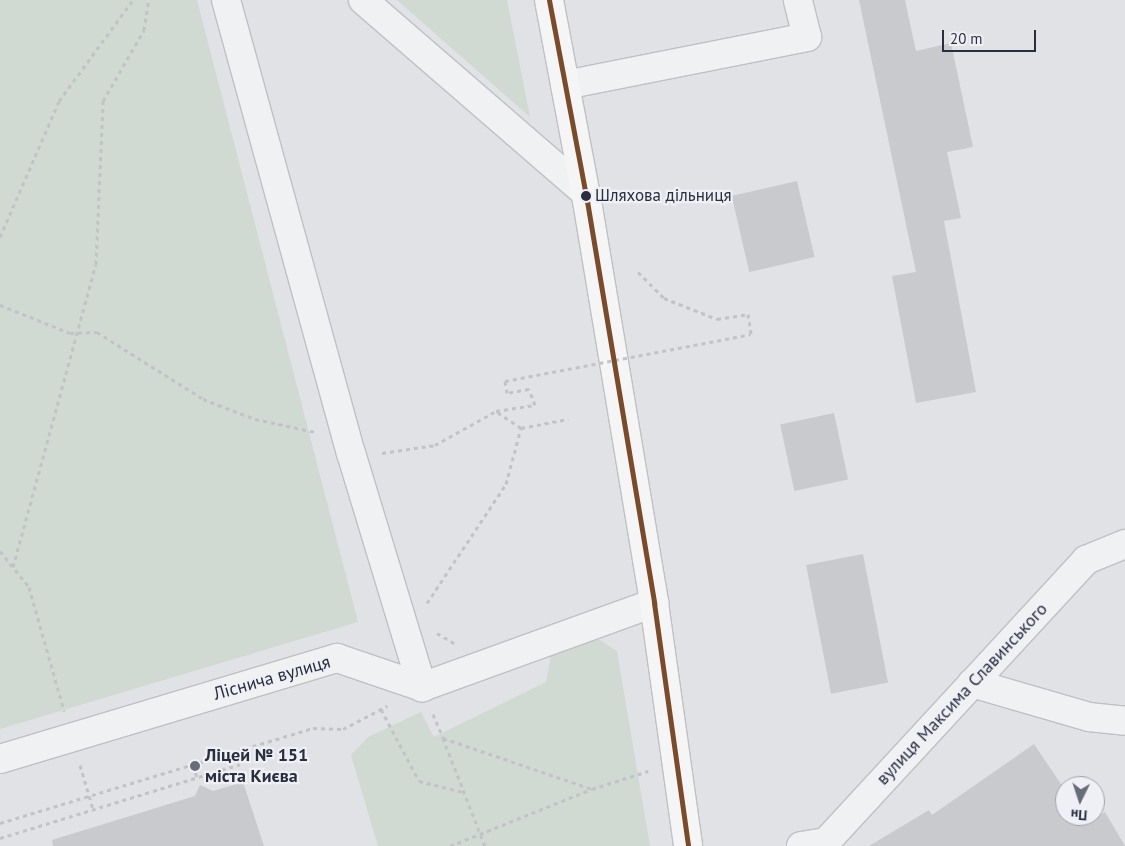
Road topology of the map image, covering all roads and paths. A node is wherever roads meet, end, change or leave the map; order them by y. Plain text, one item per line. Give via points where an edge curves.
1 (133, 0) edge
2 (149, 0) edge
3 (226, 0) edge
4 (363, 0) edge
5 (549, 0) edge
6 (798, 0) edge
7 (565, 85) junction
8 (586, 192) junction
9 (0, 237) edge
10 (638, 272) dead end
11 (0, 305) edge
12 (78, 332) junction
13 (496, 411) junction
14 (568, 419) dead end
15 (521, 428) junction
16 (351, 453) junction
17 (1125, 544) edge
18 (0, 551) edge
19 (13, 567) junction
20 (654, 603) junction
21 (400, 621) junction
22 (972, 683) junction
23 (422, 687) junction
24 (381, 709) dead end
25 (1125, 721) edge
26 (343, 729) dead end
27 (71, 737) junction
28 (0, 759) edge
29 (675, 762) junction
30 (240, 764) dead end
31 (193, 765) junction
32 (197, 777) junction
33 (592, 790) junction
34 (463, 792) junction
35 (89, 796) junction
36 (93, 809) junction
37 (0, 823) edge
38 (479, 835) junction
39 (0, 838) edge
40 (450, 846) edge
41 (485, 846) edge
42 (688, 846) edge
43 (801, 846) edge

1 - 9 path via 59,101
2 - 12 path via 144,30 103,101 96,264
3 - 16 street
4 - 8 street
5 - 7 main road
6 - 7 street via 807,37
7 - 8 main road
8 - 20 main road
10 - 13 path, bridge via 664,298 717,319 748,314 751,334 505,381 507,393 529,389 535,404
11 - 12 path via 70,333
12 - 16 path via 97,332 202,399 255,419 314,431 335,448
12 - 19 path
13 - 15 path
13 - 16 path via 435,445 387,453
14 - 15 path
15 - 21 path via 506,484 430,601
16 - 21 street
17 - 22 street, вулиця Максима Славинського via 1086,560
18 - 19 path
19 - 27 path via 29,587
20 - 23 street
20 - 29 main road
21 - 23 street
22 - 25 street via 1089,717
22 - 43 street, вулиця Максима Славинського via 826,842
23 - 27 street, Ліснича вулиця via 337,658
24 - 34 path via 419,781
26 - 31 path via 313,728
27 - 28 street, Ліснича вулиця
27 - 35 path
29 - 33 path
29 - 42 main road
30 - 32 path
31 - 32 path
31 - 35 path
32 - 36 path
33 - 34 path via 443,738
33 - 38 path
34 - 38 path
35 - 36 path
35 - 37 path
36 - 39 path
38 - 40 path
38 - 41 path

